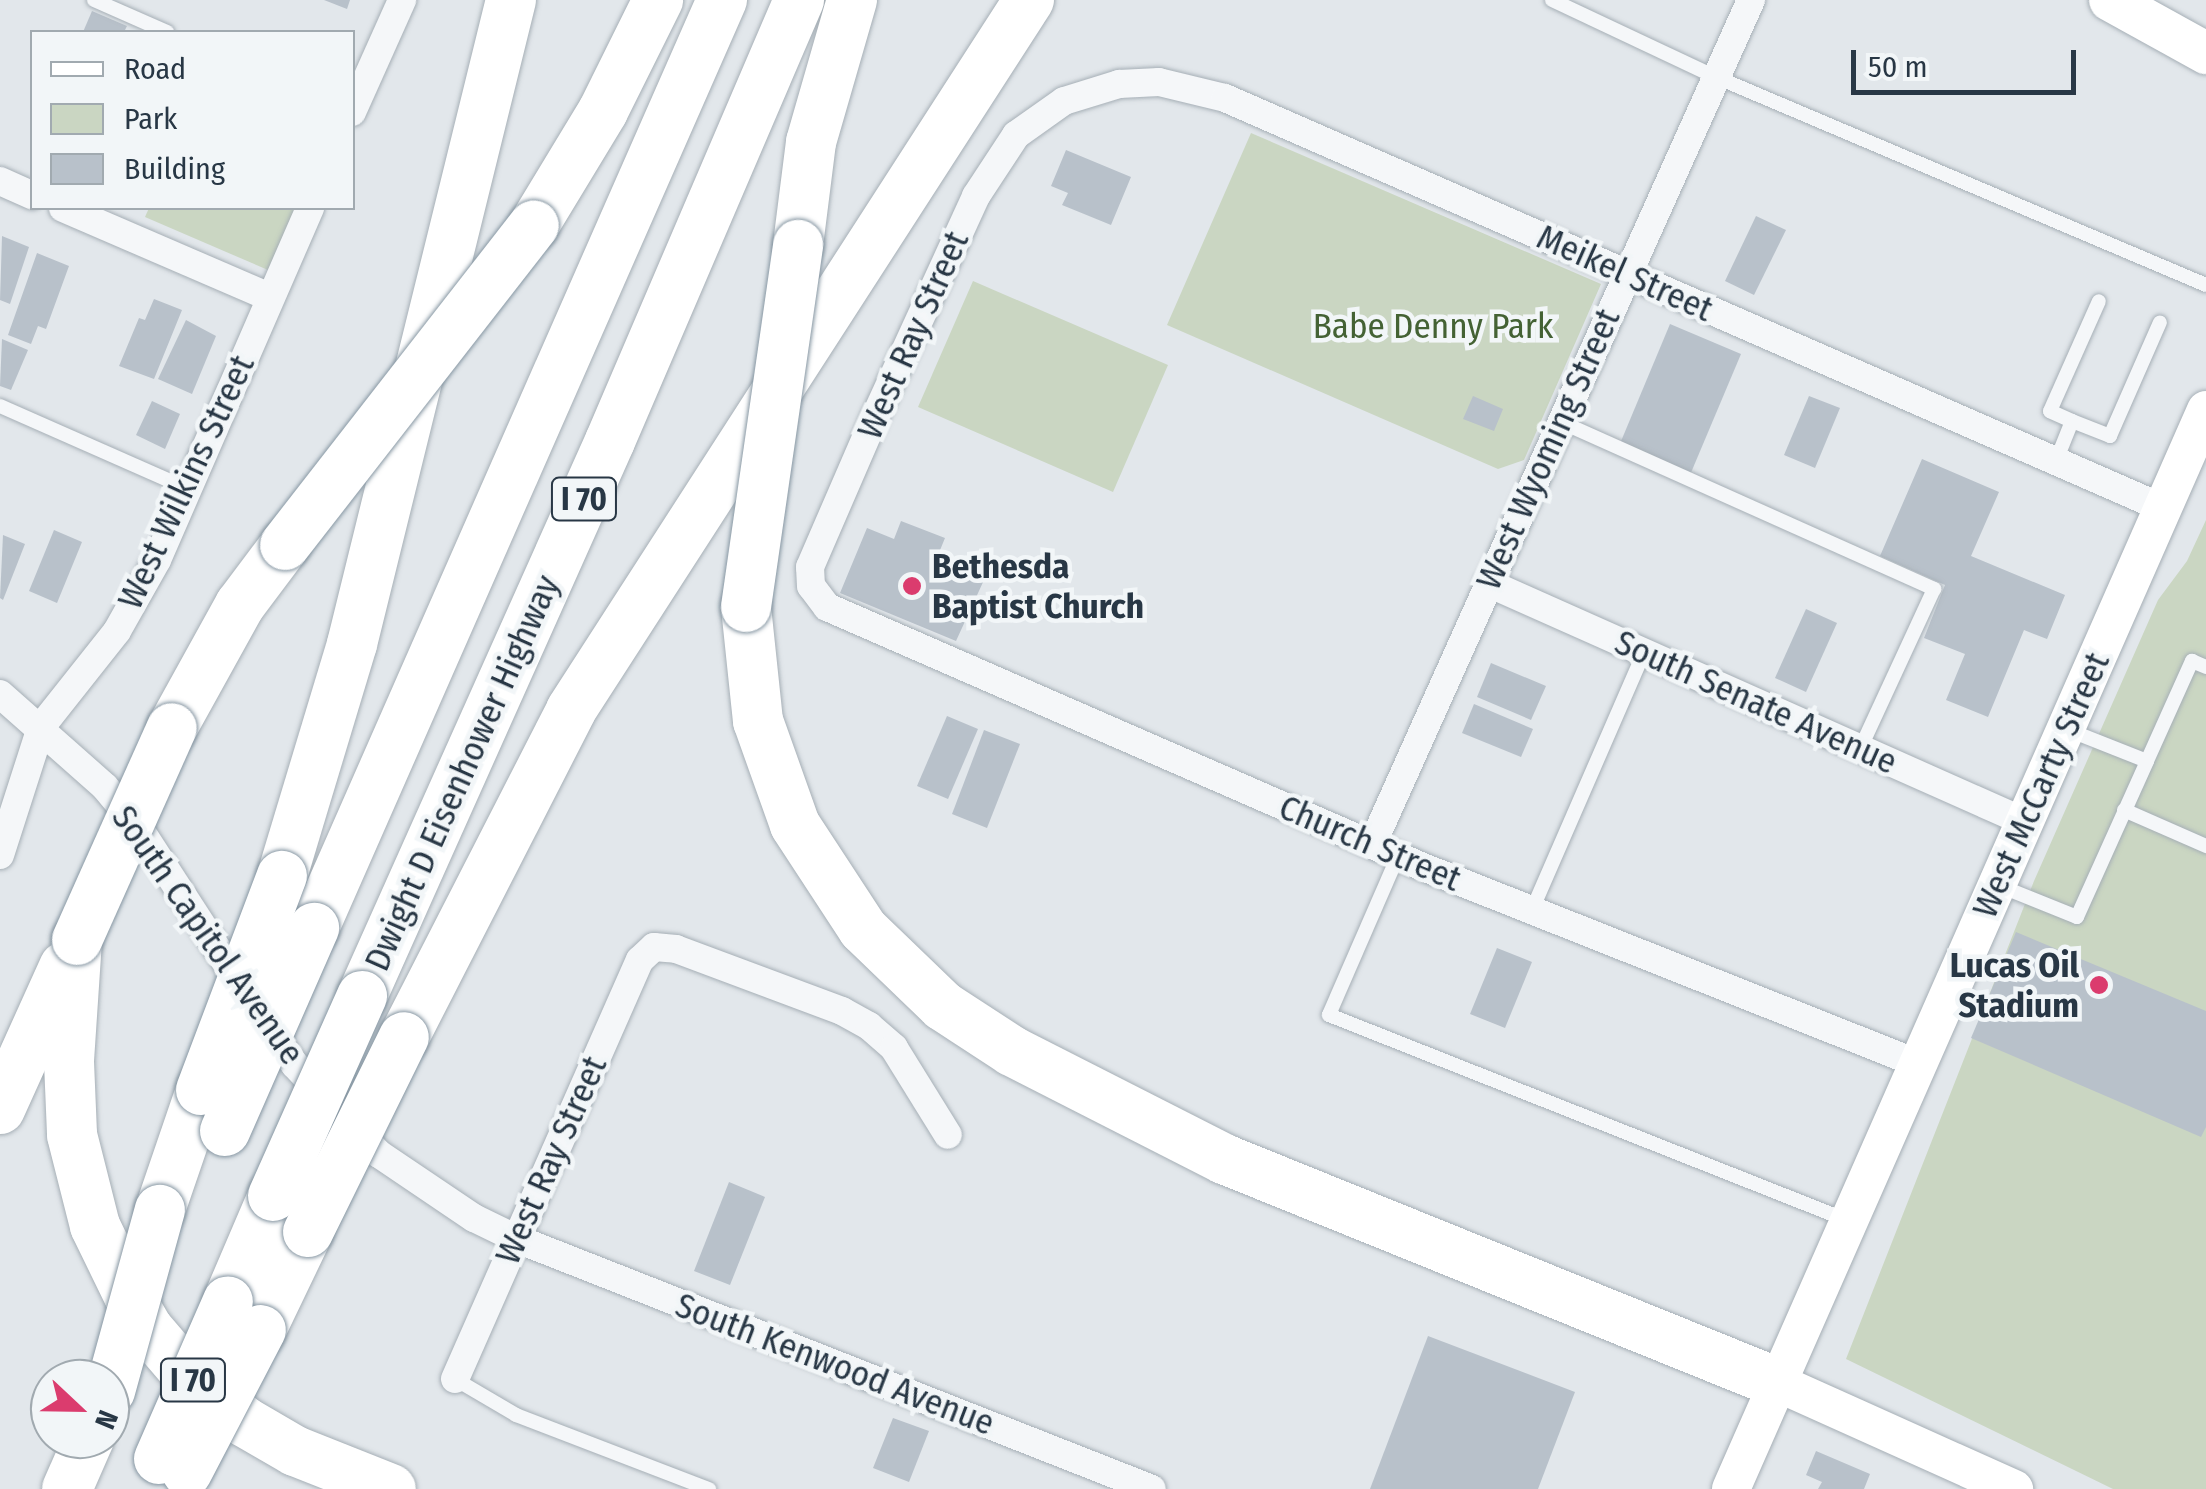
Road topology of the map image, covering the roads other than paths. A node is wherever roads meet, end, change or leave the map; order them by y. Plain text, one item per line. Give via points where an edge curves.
1 (94, 0) edge
2 (402, 0) edge
3 (511, 0) edge
4 (658, 0) edge
5 (722, 0) edge
6 (799, 0) edge
7 (852, 0) edge
8 (1028, 0) edge
9 (1552, 0) edge
10 (1751, 0) edge
11 (2110, 0) edge
12 (163, 30) edge
13 (2206, 53) edge
14 (1716, 77) junction
15 (1078, 96) joint
16 (355, 105) edge
17 (0, 180) edge
18 (30, 193) edge
19 (68, 210) edge
20 (309, 210) edge
21 (1628, 274) junction
22 (2206, 285) edge
23 (270, 296) junction
24 (2099, 301) dead end
25 (2160, 322) dead end
26 (0, 406) edge
27 (2206, 410) edge
28 (2072, 421) junction
29 (1560, 422) junction
30 (2056, 461) junction
31 (188, 489) junction
32 (2163, 508) junction
33 (1488, 583) junction
34 (828, 606) joint
35 (1644, 652) junction
36 (2206, 668) edge
37 (0, 694) edge
38 (40, 726) junction
39 (2066, 729) junction
40 (1860, 749) junction
41 (2146, 761) junction
42 (2124, 810) junction
43 (2025, 822) junction
44 (1372, 845) junction
45 (2206, 846) edge
46 (0, 856) edge
47 (1398, 856) junction
48 (1997, 885) junction
49 (1532, 910) junction
50 (77, 940) junction
51 (1918, 1064) junction
52 (0, 1110) edge
53 (213, 1110) junction
54 (948, 1135) dead end
55 (1850, 1221) junction
56 (517, 1239) junction
57 (244, 1316) junction
58 (122, 1359) edge
59 (456, 1379) joint
60 (1778, 1383) junction
61 (81, 1459) edge
62 (167, 1477) edge
63 (1102, 1480) edge
64 (67, 1489) edge
65 (392, 1489) edge
66 (709, 1489) edge
67 (1152, 1489) edge
68 (1731, 1489) edge
69 (2014, 1489) edge

1 - 12 lane
2 - 16 street
3 - 53 highway, bridge via 356,628
4 - 50 highway, bridge via 588,140 534,225 240,605 172,728
5 - 53 highway, Dwight D Eisenhower Highway / I 70, bridge via 314,928
6 - 57 highway, Dwight D Eisenhower Highway / I 70, bridge via 274,1196
7 - 60 highway, bridge via 812,142 746,607 758,721 795,825 863,930 943,1006 1012,1051 1224,1158
8 - 57 highway, bridge via 571,710 308,1232
9 - 14 lane
10 - 14 street, West Wyoming Street
11 - 13 main road
14 - 21 street, West Wyoming Street
14 - 22 lane
15 - 21 street, Meikel Street via 1145,82 1213,94
15 - 34 street, West Ray Street via 1016,135 976,196 810,566 815,596
17 - 18 street
19 - 23 street
20 - 23 street, West Wilkins Street
21 - 29 street, West Wyoming Street
21 - 30 street, Meikel Street
23 - 31 street, West Wilkins Street
24 - 28 lane via 2050,412
25 - 28 lane via 2110,436
26 - 31 lane
27 - 32 main road, West McCarty Street
28 - 30 lane
29 - 33 street, West Wyoming Street
29 - 40 lane via 1934,589
30 - 32 street, Meikel Street
31 - 38 street, West Wilkins Street via 124,620
32 - 39 main road, West McCarty Street
33 - 35 street, South Senate Avenue
33 - 44 street, West Wyoming Street
34 - 44 street, Church Street
35 - 40 street, South Senate Avenue
35 - 49 lane
36 - 41 lane via 2192,661
37 - 38 street, South Capitol Avenue
38 - 46 street, West Wilkins Street
38 - 56 street, South Capitol Avenue via 139,828 295,1066 401,1172
39 - 41 lane
39 - 43 main road, West McCarty Street
40 - 43 street, South Senate Avenue
41 - 42 lane
42 - 45 lane
42 - 48 lane via 2077,918
43 - 48 main road, West McCarty Street
44 - 47 street, Church Street
47 - 49 street, Church Street
47 - 55 lane via 1329,1015
48 - 51 main road, West McCarty Street
49 - 51 street, Church Street
50 - 52 highway
50 - 65 highway via 72,1135 92,1216 129,1296 185,1372 245,1422 295,1451
51 - 55 main road, West McCarty Street
53 - 58 highway, Dwight D Eisenhower Highway / I 70, bridge
54 - 56 street, West Ray Street via 894,1048 870,1026 694,956 654,947 640,960
55 - 60 main road, West McCarty Street
56 - 59 street, West Ray Street
56 - 63 street, South Kenwood Avenue
57 - 62 highway, Dwight D Eisenhower Highway / I 70, bridge
59 - 66 lane via 516,1414
60 - 68 main road, West McCarty Street
60 - 69 main road
61 - 64 highway
63 - 67 street, South Kenwood Avenue

